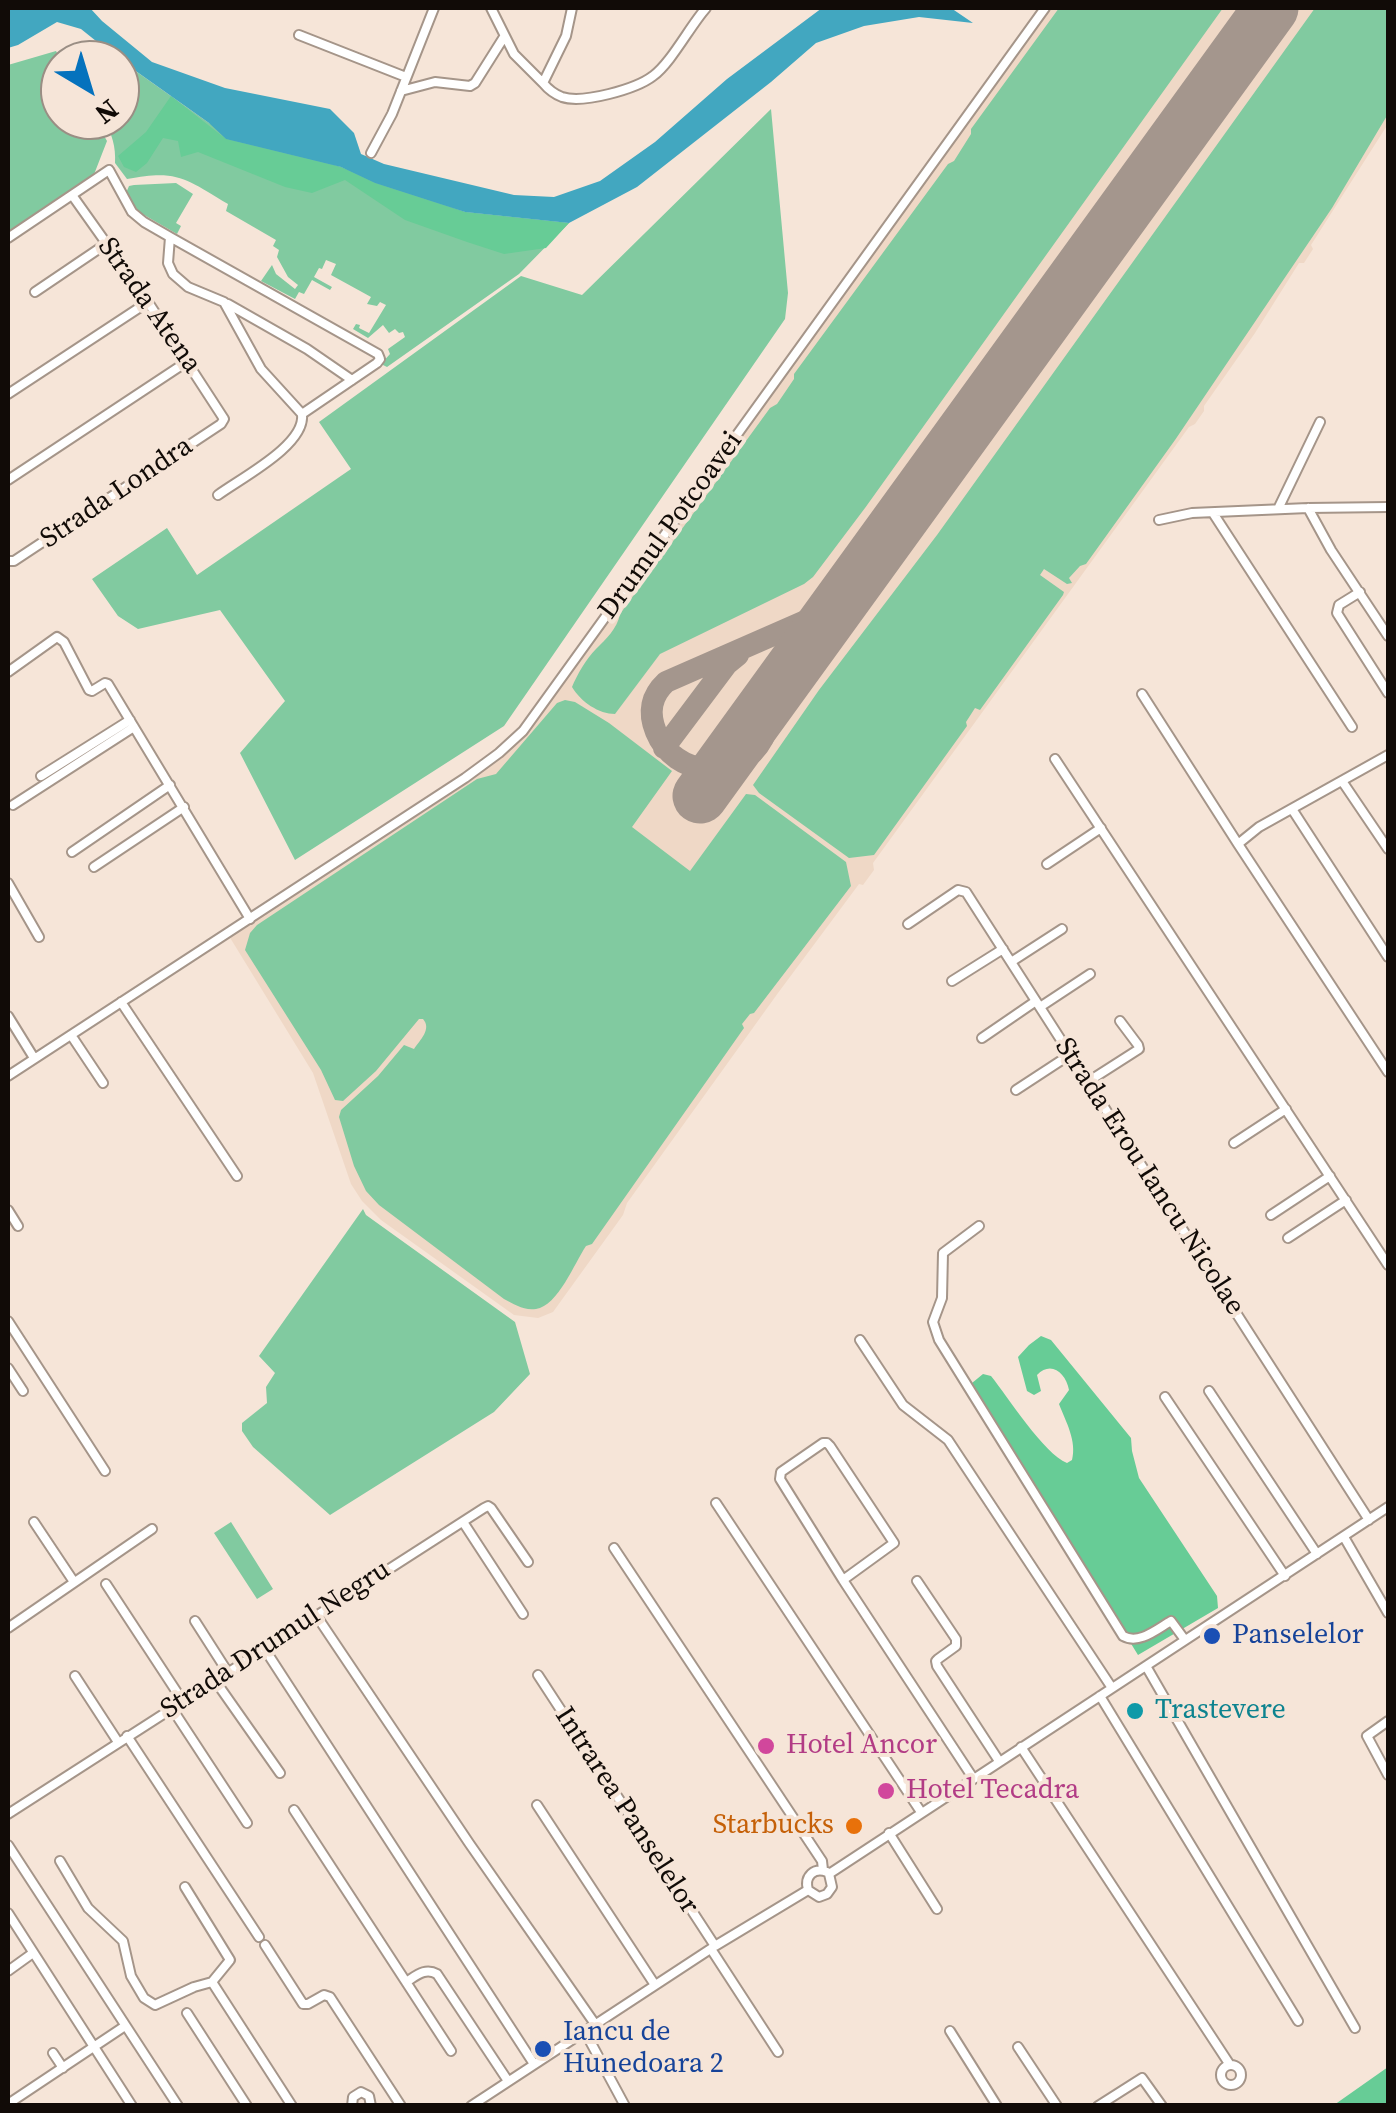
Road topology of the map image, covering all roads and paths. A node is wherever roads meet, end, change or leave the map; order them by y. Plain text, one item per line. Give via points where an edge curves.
1 (434, 8) edge
2 (491, 8) edge
3 (572, 8) edge
4 (705, 8) edge
5 (1046, 8) edge
6 (298, 34) dead end
7 (504, 37) junction
8 (406, 77) junction
9 (546, 87) junction
10 (401, 91) junction
11 (370, 152) dead end
12 (72, 195) junction
13 (170, 237) junction
14 (8, 238) edge
15 (106, 244) junction
16 (35, 292) dead end
17 (148, 302) junction
18 (224, 302) junction
19 (188, 360) junction
20 (352, 380) junction
21 (8, 394) edge
22 (302, 414) junction
23 (224, 420) joint
24 (1320, 422) dead end
25 (8, 480) edge
26 (218, 495) dead end
27 (1308, 508) junction
28 (1388, 508) edge
29 (1278, 509) junction
30 (1212, 513) junction
31 (1159, 520) dead end
32 (8, 562) edge
33 (1360, 592) junction
34 (1388, 636) edge
35 (8, 672) edge
36 (1388, 693) edge
37 (1142, 694) dead end
38 (132, 723) junction
39 (1352, 728) dead end
40 (1388, 755) edge
41 (1055, 759) dead end
42 (41, 776) dead end
43 (1342, 781) junction
44 (170, 786) junction
45 (12, 806) dead end
46 (184, 807) junction
47 (1292, 809) junction
48 (1101, 828) junction
49 (1238, 844) junction
50 (1388, 849) edge
51 (72, 852) dead end
52 (1047, 864) dead end
53 (94, 867) dead end
54 (8, 883) edge
55 (250, 919) junction
56 (908, 924) dead end
57 (1062, 930) dead end
58 (40, 938) dead end
59 (1002, 949) junction
60 (1388, 957) edge
61 (1011, 962) junction
62 (1090, 974) dead end
63 (952, 981) dead end
64 (121, 1002) junction
65 (1038, 1004) junction
66 (8, 1016) edge
67 (1120, 1021) dead end
68 (71, 1035) junction
69 (982, 1038) dead end
70 (1388, 1047) edge
71 (1071, 1054) junction
72 (1377, 1054) junction
73 (34, 1058) junction
74 (1388, 1072) edge
75 (8, 1076) edge
76 (1088, 1082) junction
77 (104, 1083) dead end
78 (1016, 1090) dead end
79 (1286, 1109) junction
80 (1234, 1143) dead end
81 (237, 1176) dead end
82 (1330, 1176) junction
83 (1346, 1200) junction
84 (8, 1210) edge
85 (1271, 1214) dead end
86 (18, 1226) dead end
87 (979, 1226) dead end
88 (1288, 1238) dead end
89 (1388, 1265) edge
90 (8, 1321) edge
91 (860, 1340) dead end
92 (8, 1368) edge
93 (22, 1391) dead end
94 (1209, 1391) dead end
95 (1165, 1398) dead end
96 (105, 1471) dead end
97 (716, 1503) dead end
98 (1388, 1508) edge
99 (1369, 1520) junction
100 (34, 1522) dead end
101 (463, 1522) junction
102 (152, 1528) dead end
103 (1344, 1537) junction
104 (614, 1548) dead end
105 (1317, 1554) junction
106 (528, 1562) dead end
107 (1284, 1576) junction
108 (842, 1580) junction
109 (74, 1582) junction
110 (917, 1582) dead end
111 (106, 1584) dead end
112 (1388, 1613) edge
113 (523, 1614) dead end
114 (316, 1615) junction
115 (195, 1621) dead end
116 (9, 1623) edge
117 (1185, 1640) junction
118 (264, 1648) junction
119 (1146, 1666) junction
120 (227, 1671) junction
121 (538, 1675) dead end
122 (75, 1676) dead end
123 (214, 1679) junction
124 (1112, 1688) junction
125 (1100, 1696) junction
126 (182, 1700) junction
127 (172, 1707) junction
128 (1388, 1721) edge
129 (127, 1736) junction
130 (118, 1742) junction
131 (1021, 1747) junction
132 (999, 1761) junction
133 (280, 1772) dead end
134 (1388, 1775) edge
135 (972, 1778) junction
136 (537, 1805) dead end
137 (294, 1810) dead end
138 (921, 1812) junction
139 (8, 1814) edge
140 (247, 1824) dead end
141 (889, 1833) junction
142 (8, 1845) edge
143 (60, 1861) dead end
144 (826, 1872) junction
145 (185, 1888) dead end
146 (808, 1890) junction
147 (936, 1909) dead end
148 (8, 1914) edge
149 (713, 1948) junction
150 (33, 1953) junction
151 (8, 1971) edge
152 (212, 1982) junction
153 (406, 1982) junction
154 (654, 1985) junction
155 (187, 2014) dead end
156 (1298, 2020) dead end
157 (594, 2024) junction
158 (125, 2026) junction
159 (1355, 2028) dead end
160 (584, 2030) junction
161 (950, 2030) dead end
162 (94, 2047) junction
163 (1018, 2047) dead end
164 (451, 2051) dead end
165 (52, 2052) dead end
166 (778, 2052) dead end
167 (534, 2064) junction
168 (1230, 2065) dead end
169 (62, 2068) junction
170 (508, 2082) junction
171 (8, 2104) edge
172 (132, 2106) edge
173 (178, 2106) edge
174 (246, 2106) edge
175 (292, 2106) edge
176 (352, 2106) edge
177 (371, 2106) edge
178 (401, 2106) edge
179 (471, 2106) edge
180 (624, 2106) edge
181 (997, 2106) edge
182 (1057, 2106) edge
183 (1098, 2106) edge
184 (1162, 2106) edge

1 - 8 street
2 - 7 street
3 - 9 street
4 - 9 street via 654,76 631,88 570,98
5 - 55 street, Drumul Potcoavei via 522,731 465,778
6 - 8 street
7 - 9 street
7 - 10 street via 470,86 435,82
8 - 10 street
10 - 11 street
12 - 13 street via 109,170 132,212
12 - 14 street
12 - 15 street, Strada Atena
13 - 18 street via 168,264 180,282
13 - 20 street via 378,354 377,363
15 - 16 street
15 - 17 street, Strada Atena
17 - 19 street, Strada Atena
17 - 21 street
18 - 20 street
18 - 22 street via 260,368
19 - 23 street, Strada Atena
19 - 25 street
20 - 22 street
22 - 26 street via 300,430 279,454
23 - 32 street, Strada Londra
24 - 29 street
27 - 28 street
27 - 29 street
27 - 33 street
29 - 30 street
30 - 31 street
30 - 39 street
33 - 34 street
33 - 36 street via 1339,604 1337,613
35 - 38 street via 60,638 89,690 108,684
37 - 49 street
38 - 42 street
38 - 44 street
38 - 45 street
40 - 43 street
41 - 48 street
43 - 47 street
43 - 50 street
44 - 46 street
44 - 51 street
46 - 53 street
46 - 55 street
47 - 49 street
47 - 60 street
48 - 52 street
48 - 79 street
49 - 72 street
54 - 58 street
55 - 64 street, Drumul Potcoavei
56 - 59 street, Strada Erou Iancu Nicolae via 962,890
57 - 61 street
59 - 61 street, Strada Erou Iancu Nicolae
59 - 63 street
61 - 65 street, Strada Erou Iancu Nicolae
62 - 65 street
64 - 68 street, Drumul Potcoavei
64 - 81 street
65 - 69 street
65 - 71 street, Strada Erou Iancu Nicolae
66 - 73 street
67 - 76 street via 1139,1050
68 - 73 street, Drumul Potcoavei
68 - 77 street
70 - 72 street
71 - 76 street, Strada Erou Iancu Nicolae
71 - 78 street
72 - 74 street
73 - 75 street, Drumul Potcoavei
76 - 99 street, Strada Erou Iancu Nicolae
79 - 80 street
79 - 82 street
82 - 83 street
82 - 85 street
83 - 88 street
83 - 89 street
84 - 86 street
87 - 117 street via 944,1253 942,1298 933,1322 939,1340 1123,1636 1141,1638 1171,1621
90 - 96 street
91 - 124 street via 903,1405 948,1440
92 - 93 street
94 - 105 street
95 - 107 street
97 - 138 street
98 - 99 street
99 - 103 street
100 - 109 street
101 - 106 street via 488,1506
101 - 113 street
101 - 114 street, Strada Drumul Negru
102 - 109 street
103 - 105 street
103 - 112 street
104 - 144 street
105 - 107 street
107 - 117 street
108 - 108 street via 894,1544 823,1444 779,1475
108 - 135 street
109 - 116 street
110 - 132 street via 957,1643 937,1666
111 - 126 street
114 - 118 street, Strada Drumul Negru
114 - 157 street
115 - 120 street
117 - 119 street
118 - 120 street, Strada Drumul Negru
118 - 167 street
119 - 124 street
119 - 159 street
120 - 123 street, Strada Drumul Negru
121 - 149 street, Intrarea Panselelor
122 - 130 street
123 - 126 street, Strada Drumul Negru
123 - 133 street
124 - 125 street
125 - 131 street
125 - 156 street
126 - 127 street, Strada Drumul Negru
127 - 129 street, Strada Drumul Negru
127 - 140 street
128 - 134 street via 1367,1736
129 - 130 street, Strada Drumul Negru
129 - 178 street via 303,2004 330,1997
130 - 139 street, Strada Drumul Negru
131 - 132 street
131 - 168 street
132 - 135 street
135 - 138 street
136 - 154 street
137 - 153 street
138 - 141 street
141 - 144 street
141 - 147 street
142 - 158 street
143 - 152 street via 81,1900 123,1941 131,1976 147,2002 160,2005
144 - 146 street via 811,1873
144 - 146 street via 832,1886 827,1894
145 - 152 street via 230,1956
146 - 149 street
148 - 150 street
149 - 154 street
149 - 166 street, Intrarea Panselelor
150 - 151 street
150 - 162 street
152 - 175 street
153 - 164 street
153 - 170 street via 424,1971 437,1974
154 - 157 street
155 - 174 street
157 - 160 street
158 - 162 street
158 - 173 street
160 - 167 street
160 - 180 street
161 - 181 street
162 - 169 street
162 - 172 street
163 - 182 street
165 - 169 street
167 - 170 street
169 - 171 street
170 - 179 street
176 - 177 street via 361,2092
183 - 184 street via 1142,2078

